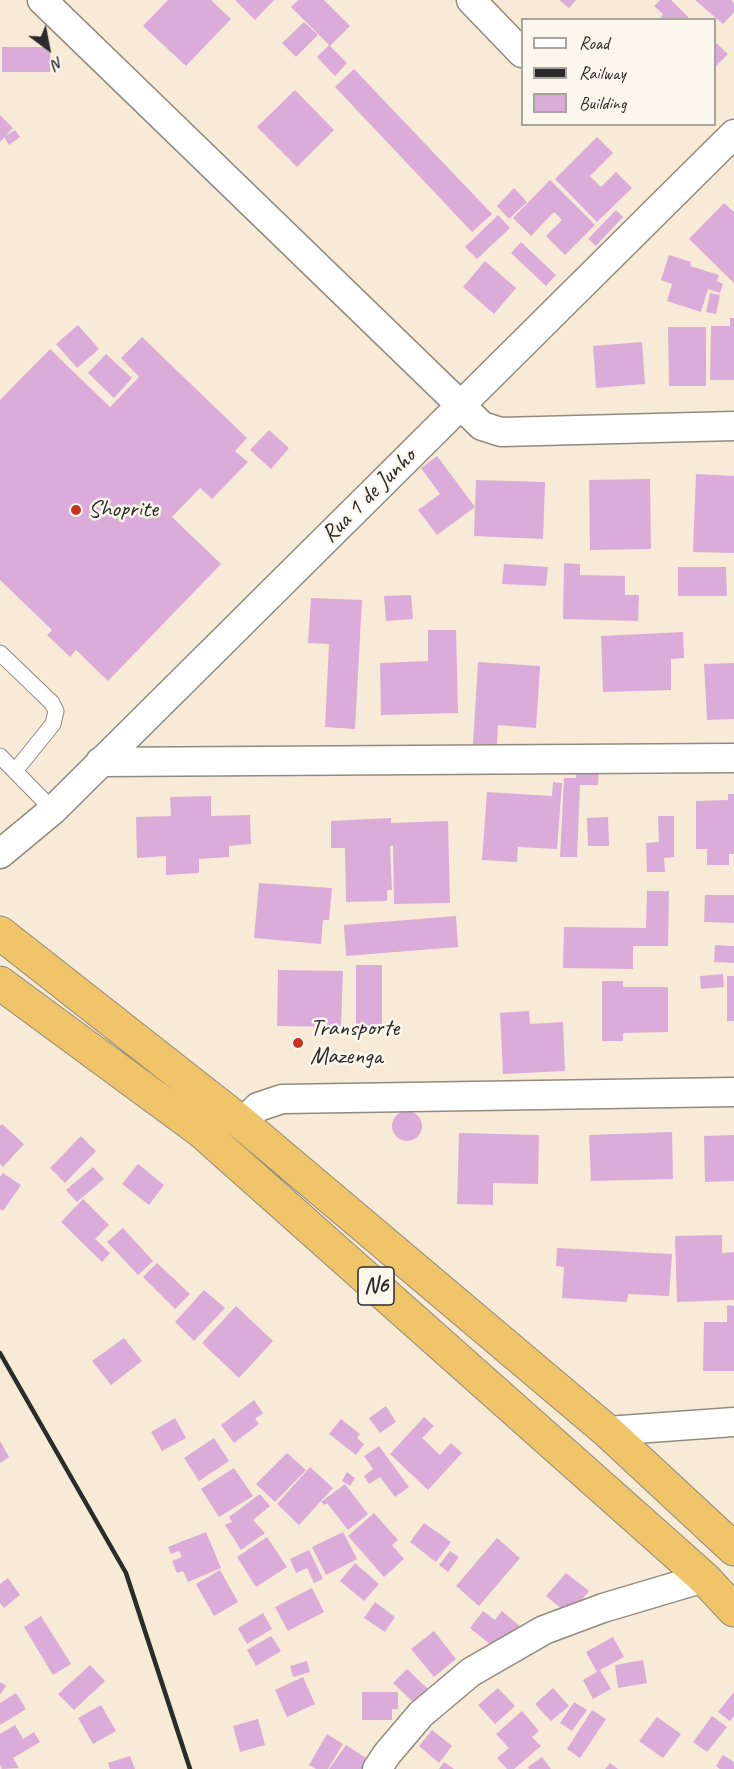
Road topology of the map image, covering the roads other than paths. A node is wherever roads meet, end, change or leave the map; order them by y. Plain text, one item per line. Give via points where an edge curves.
1 (42, 0) edge
2 (471, 0) edge
3 (521, 52) edge
4 (734, 134) edge
5 (461, 404) junction
6 (734, 426) edge
7 (0, 653) edge
8 (0, 756) edge
9 (734, 758) edge
10 (100, 762) junction
11 (15, 771) junction
12 (53, 810) junction
13 (0, 854) edge
14 (0, 933) edge
15 (0, 983) edge
16 (734, 1092) edge
17 (242, 1123) junction
18 (734, 1422) edge
19 (607, 1431) junction
20 (734, 1549) edge
21 (704, 1578) junction
22 (734, 1610) edge
23 (377, 1769) edge

1 - 5 street
2 - 3 street
4 - 5 street, Rua 1 de Junho
5 - 6 street via 482,426 501,432
5 - 10 street, Rua 1 de Junho
7 - 11 lane via 56,711 53,723
8 - 11 lane
9 - 10 street
10 - 12 street, Rua 1 de Junho
11 - 12 lane
12 - 13 street, Rua 1 de Junho
14 - 17 highway, N6
15 - 21 highway, N6 via 201,1131
16 - 17 street via 282,1099 258,1107
17 - 19 highway, N6
18 - 19 street
19 - 20 highway, N6
21 - 22 highway, N6
21 - 23 street via 544,1630 471,1672 421,1714

